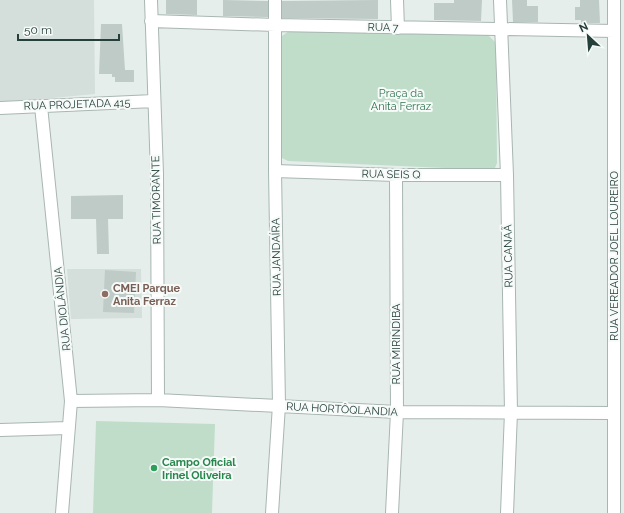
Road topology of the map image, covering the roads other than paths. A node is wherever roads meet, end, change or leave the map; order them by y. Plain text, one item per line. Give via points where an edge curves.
1 (151, 0) edge
2 (275, 0) edge
3 (397, 0) edge
4 (500, 0) edge
5 (614, 0) edge
6 (151, 20) junction
7 (275, 25) junction
8 (398, 28) junction
9 (501, 28) junction
10 (614, 31) junction
11 (154, 101) junction
12 (42, 106) junction
13 (0, 108) edge
14 (275, 171) junction
15 (396, 175) junction
16 (507, 175) junction
17 (158, 400) junction
18 (71, 401) junction
19 (279, 405) junction
20 (397, 412) junction
21 (511, 412) junction
22 (613, 413) junction
23 (68, 428) junction
24 (0, 430) edge
25 (62, 513) edge
26 (272, 513) edge
27 (392, 513) edge
28 (507, 513) edge
29 (614, 513) edge

1 - 6 street, RUA TIMORANTE
2 - 7 street, RUA JANDAÍRA
3 - 8 street
4 - 9 street, RUA CANAÃ
5 - 10 street, RUA VEREADOR JOEL LOUREIRO
6 - 7 street, RUA 7
6 - 11 street, RUA TIMORANTE
7 - 8 street, RUA 7
7 - 14 street, RUA JANDAÍRA
8 - 9 street, RUA 7
9 - 10 street, RUA 7
9 - 16 street, RUA CANAÃ
10 - 22 street, RUA VEREADOR JOEL LOUREIRO
11 - 12 street, RUA PROJETADA 415
11 - 17 street, RUA TIMORANTE via 157,174
12 - 13 street, RUA PROJETADA 415
12 - 18 street, RUA DIOLÂNDIA
14 - 15 street, RUA SEIS Q
14 - 19 street, RUA JANDAÍRA
15 - 16 street, RUA SEIS Q
15 - 20 street, RUA MIRINDIBA
16 - 21 street, RUA CANAÃ
17 - 18 street, RUA HORTÔQLANDIA
17 - 19 street, RUA HORTÔQLANDIA
18 - 23 street, RUA DIOLÂNDIA
19 - 20 street, RUA HORTÔQLANDIA
19 - 26 street, RUA JANDAÍRA
20 - 21 street, RUA HORTÔQLANDIA
20 - 27 street, RUA MIRINDIBA
21 - 22 street, RUA HORTÔQLANDIA
21 - 28 street, RUA CANAÃ
22 - 29 street, RUA VEREADOR JOEL LOUREIRO
23 - 24 street
23 - 25 street, RUA DIOLÂNDIA

